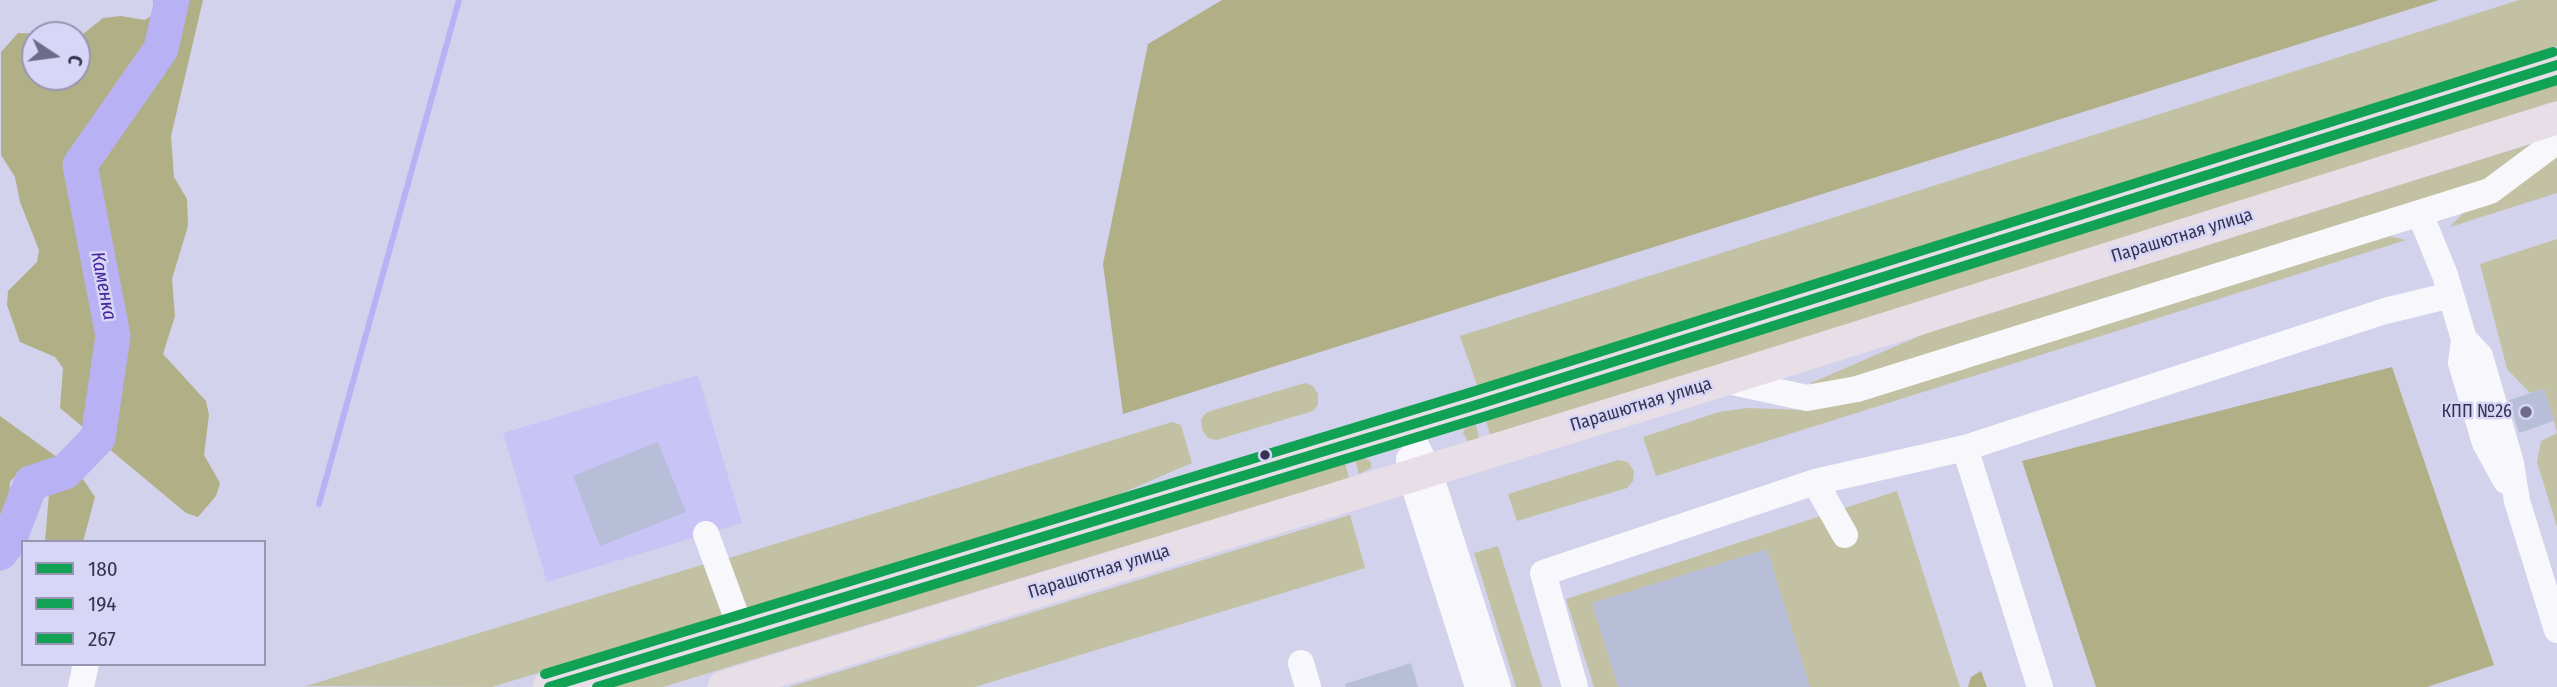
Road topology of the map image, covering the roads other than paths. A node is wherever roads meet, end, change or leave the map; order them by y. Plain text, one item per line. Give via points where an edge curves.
1 (2557, 65) edge
2 (2557, 118) edge
3 (2557, 141) edge
4 (2420, 214) junction
5 (2451, 295) junction
6 (1723, 380) junction
7 (1406, 426) junction
8 (1965, 448) junction
9 (1420, 473) junction
10 (1815, 482) junction
11 (706, 534) dead end
12 (1845, 535) dead end
13 (741, 629) junction
14 (2557, 630) edge
15 (86, 666) edge
16 (81, 687) edge
17 (549, 687) edge
18 (724, 687) edge
19 (1478, 687) edge
20 (1498, 687) edge
21 (1575, 687) edge
22 (2040, 687) edge

1 - 7 main road
2 - 6 main road, Парашютная улица
3 - 4 street via 2490,191
4 - 5 street
4 - 6 street via 1830,396 1807,398
5 - 8 street via 2385,312
5 - 14 street via 2464,339 2480,356 2511,463 2517,501
6 - 9 main road, Парашютная улица
7 - 9 street
7 - 13 main road
8 - 10 street
8 - 22 street
9 - 18 main road, Парашютная улица
9 - 19 street
9 - 20 street
10 - 12 street
10 - 21 street via 1543,573
11 - 13 street
13 - 17 main road
15 - 16 street

